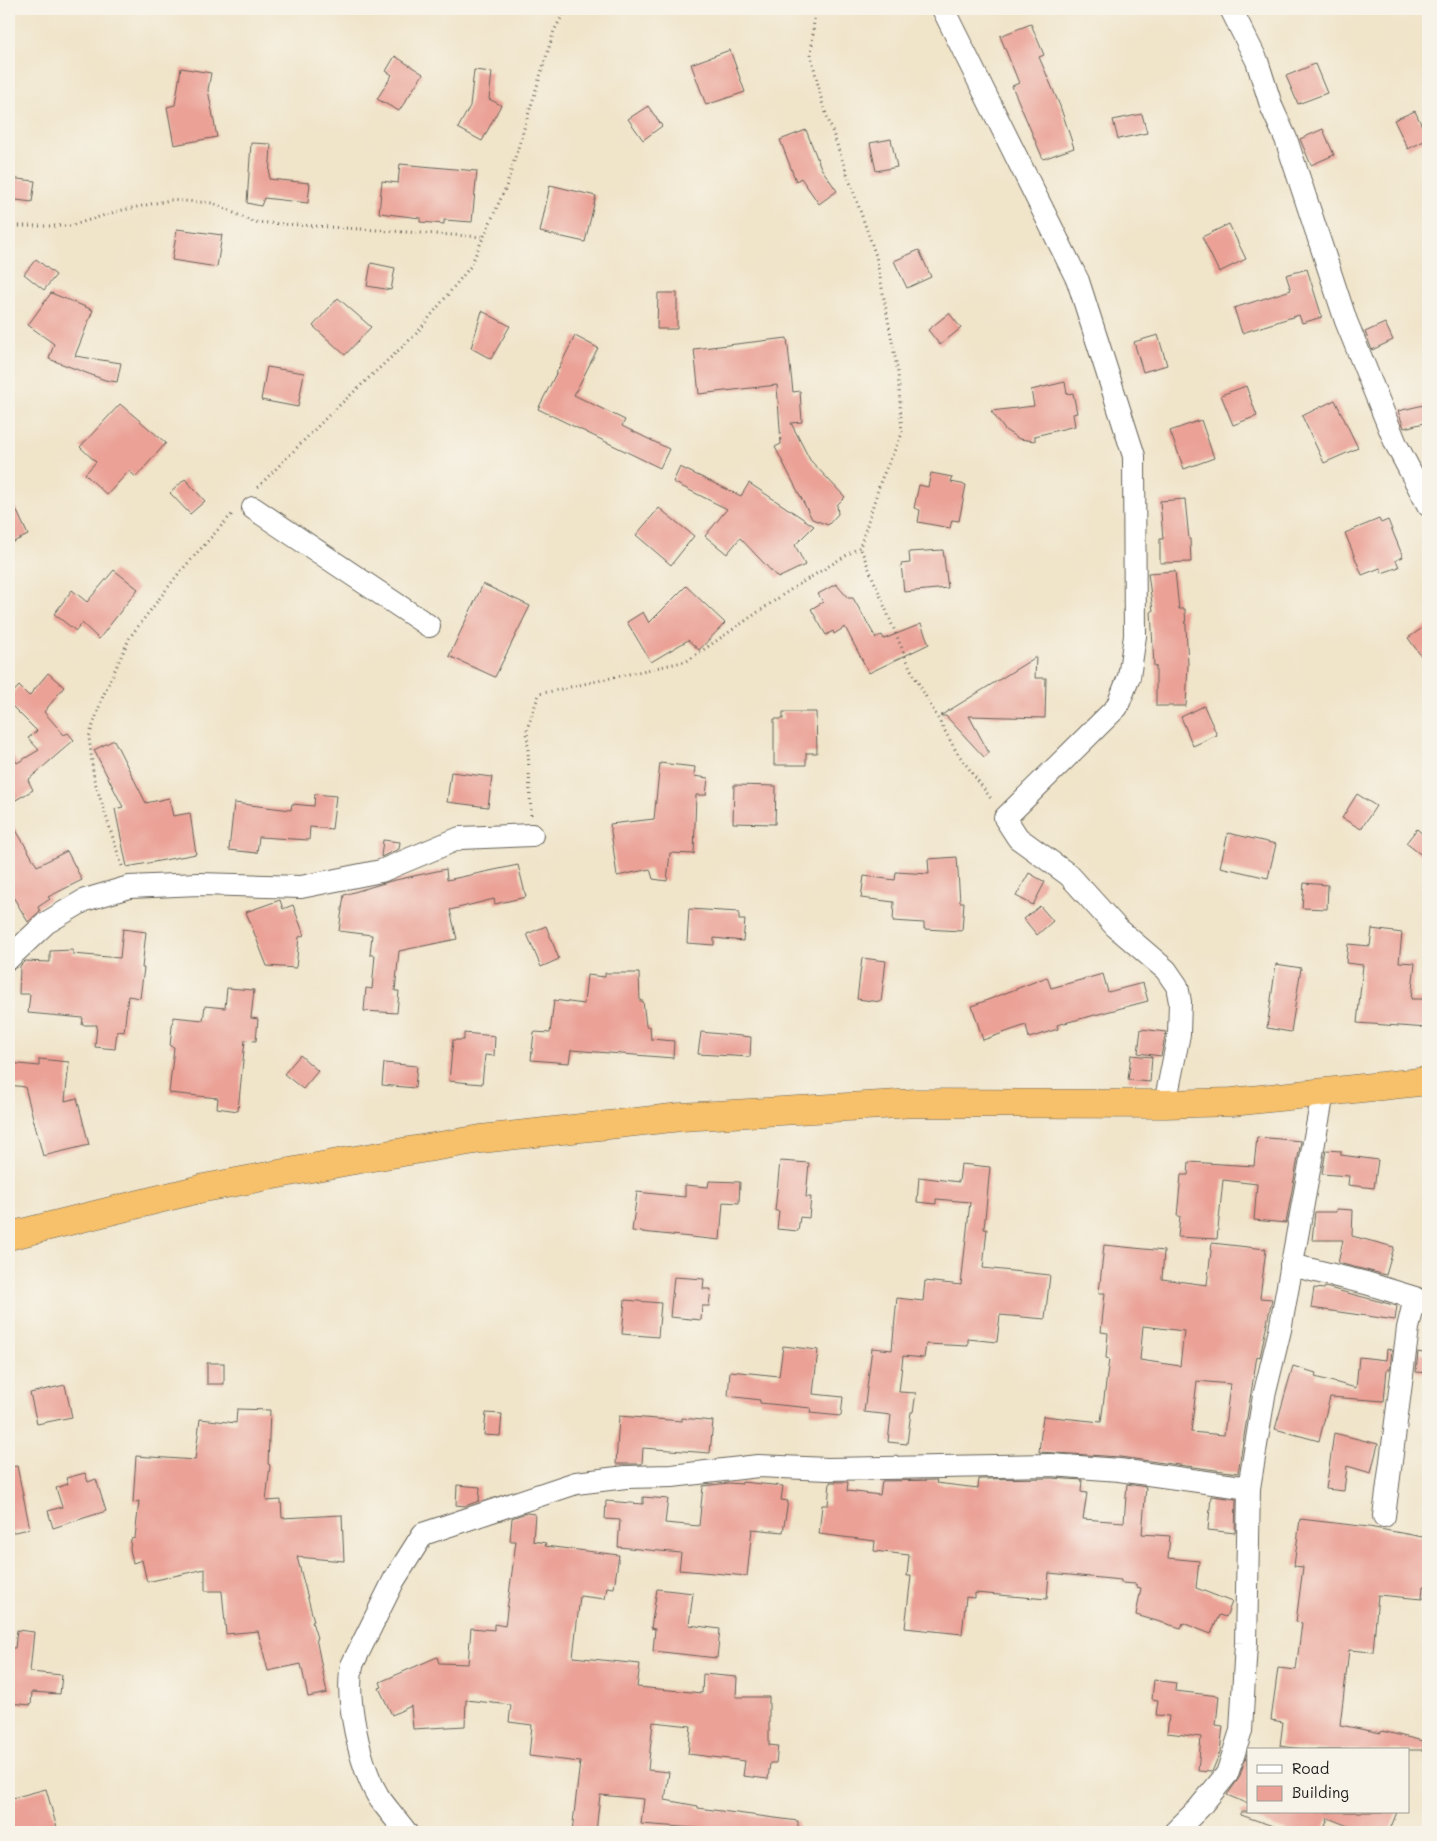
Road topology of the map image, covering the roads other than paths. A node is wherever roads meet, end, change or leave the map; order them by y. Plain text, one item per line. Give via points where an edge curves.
1 (943, 9) edge
2 (1231, 9) edge
3 (248, 503) road end
4 (1428, 506) edge
5 (429, 626) dead end
6 (532, 835) road end
7 (9, 958) edge
8 (1428, 1081) edge
9 (1323, 1093) junction
10 (1165, 1104) junction
11 (9, 1236) edge
12 (1291, 1265) junction
13 (1249, 1488) junction
14 (1384, 1516) dead end
15 (406, 1832) edge
16 (1175, 1832) edge

1 - 10 street via 1078,280 1134,456 1136,636 1129,677 1117,707 1005,818 1018,838 1069,875 1116,927 1166,970 1177,986 1179,1034
2 - 4 street via 1257,61 1286,139 1346,321 1396,444
3 - 5 street
6 - 7 street via 460,838 381,871 301,887 199,884 129,887 85,900 46,923
8 - 9 highway
9 - 10 highway via 1232,1102
9 - 12 street
10 - 11 highway via 915,1103 681,1117 491,1138 204,1188
12 - 13 street
12 - 14 street via 1415,1298 1408,1328
13 - 15 street via 1119,1470 1052,1465 828,1469 758,1466 576,1483 423,1534 394,1580 352,1665 350,1677 358,1746 378,1795
13 - 16 street via 1241,1731 1227,1774 1200,1808

